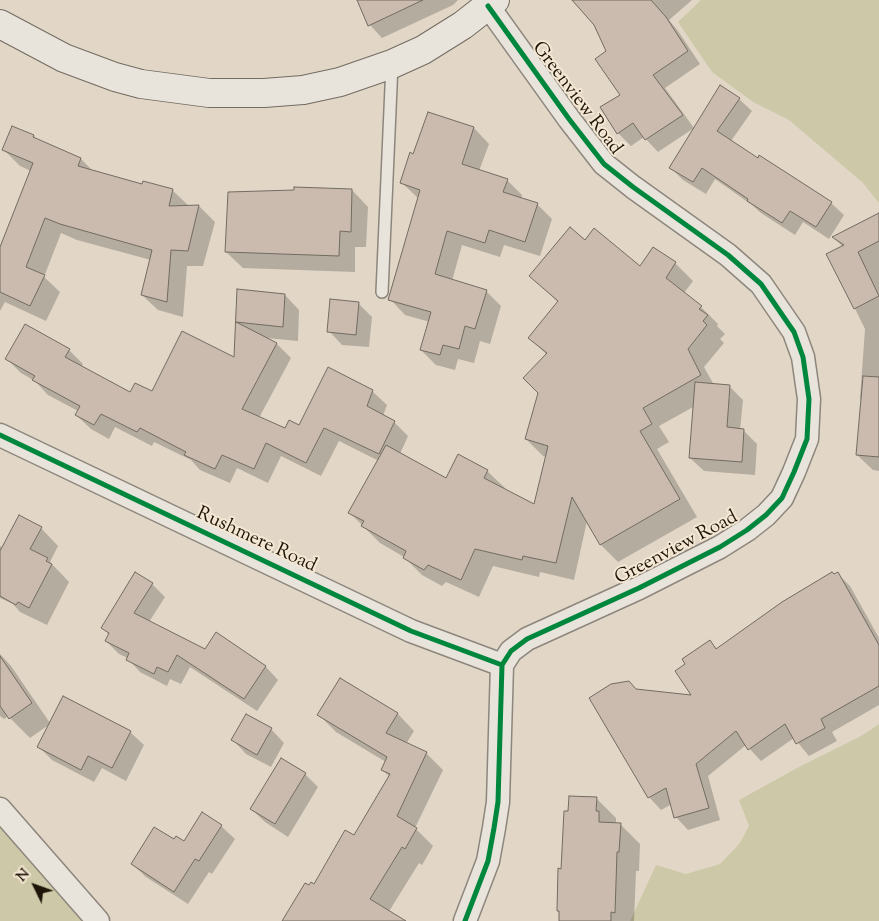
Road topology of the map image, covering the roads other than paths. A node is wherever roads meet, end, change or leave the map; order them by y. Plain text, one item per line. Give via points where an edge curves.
1 (491, 3) edge
2 (0, 24) edge
3 (392, 64) junction
4 (382, 292) dead end
5 (0, 435) edge
6 (502, 665) junction
7 (0, 808) edge
8 (98, 921) edge
9 (465, 921) edge

1 - 3 street via 423,50
1 - 6 street, Greenview Road via 569,119 604,164 728,255 761,284 794,332 803,357 809,398 806,439 794,472 782,498 766,515 712,551 527,639 511,651
2 - 3 street via 64,58 115,77 141,84 209,92 303,90 340,82
3 - 4 lane
5 - 6 street, Rushmere Road via 411,631
6 - 9 street via 498,802 488,861
7 - 8 street

